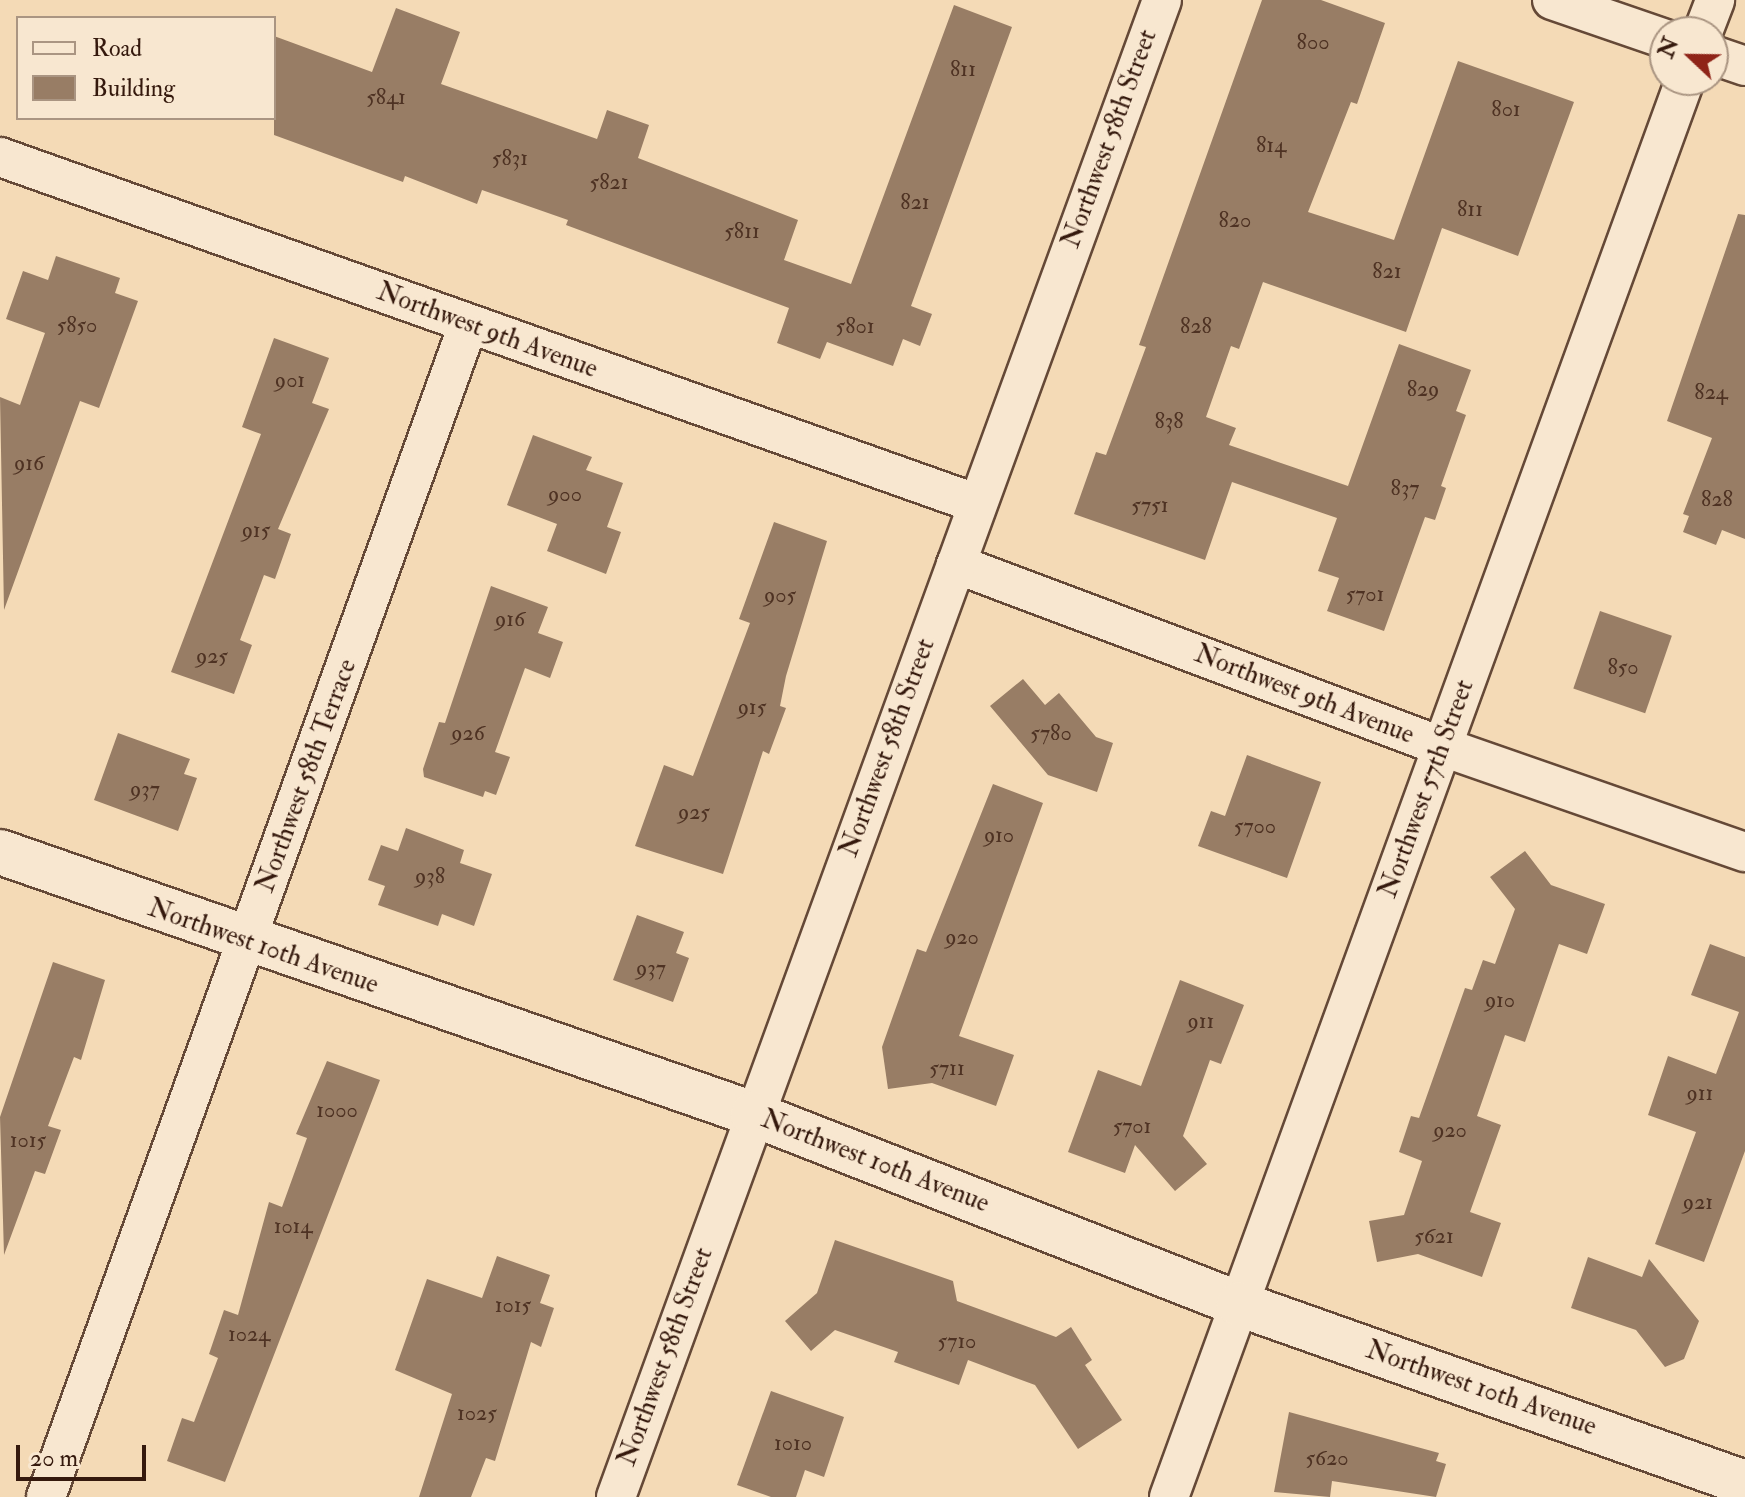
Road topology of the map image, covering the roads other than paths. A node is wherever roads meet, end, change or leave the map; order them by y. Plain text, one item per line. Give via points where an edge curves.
1 (1162, 0) edge
2 (1552, 0) edge
3 (1649, 33) edge
4 (1679, 96) edge
5 (0, 157) edge
6 (468, 325) junction
7 (975, 503) junction
8 (956, 564) junction
9 (1443, 747) junction
10 (0, 852) edge
11 (1745, 852) edge
12 (247, 942) junction
13 (753, 1114) junction
14 (1239, 1304) junction
15 (1745, 1482) edge
16 (46, 1497) edge
17 (616, 1497) edge
18 (1169, 1497) edge
19 (1739, 1497) edge

1 - 7 street, Northwest 58th Street
2 - 3 street
4 - 9 street, Northwest 57th Street
5 - 6 street, Northwest 9th Avenue
6 - 7 street, Northwest 9th Avenue
6 - 12 street, Northwest 58th Terrace
7 - 8 street, Northwest 58th Street
8 - 9 street, Northwest 9th Avenue
8 - 13 street, Northwest 58th Street
9 - 11 street, Northwest 9th Avenue
9 - 14 street, Northwest 57th Street
10 - 12 street, Northwest 10th Avenue
12 - 13 street, Northwest 10th Avenue
12 - 16 street, Northwest 58th Terrace
13 - 14 street, Northwest 10th Avenue
13 - 17 street, Northwest 58th Street
14 - 15 street, Northwest 10th Avenue
14 - 18 street, Northwest 57th Street
15 - 19 street

